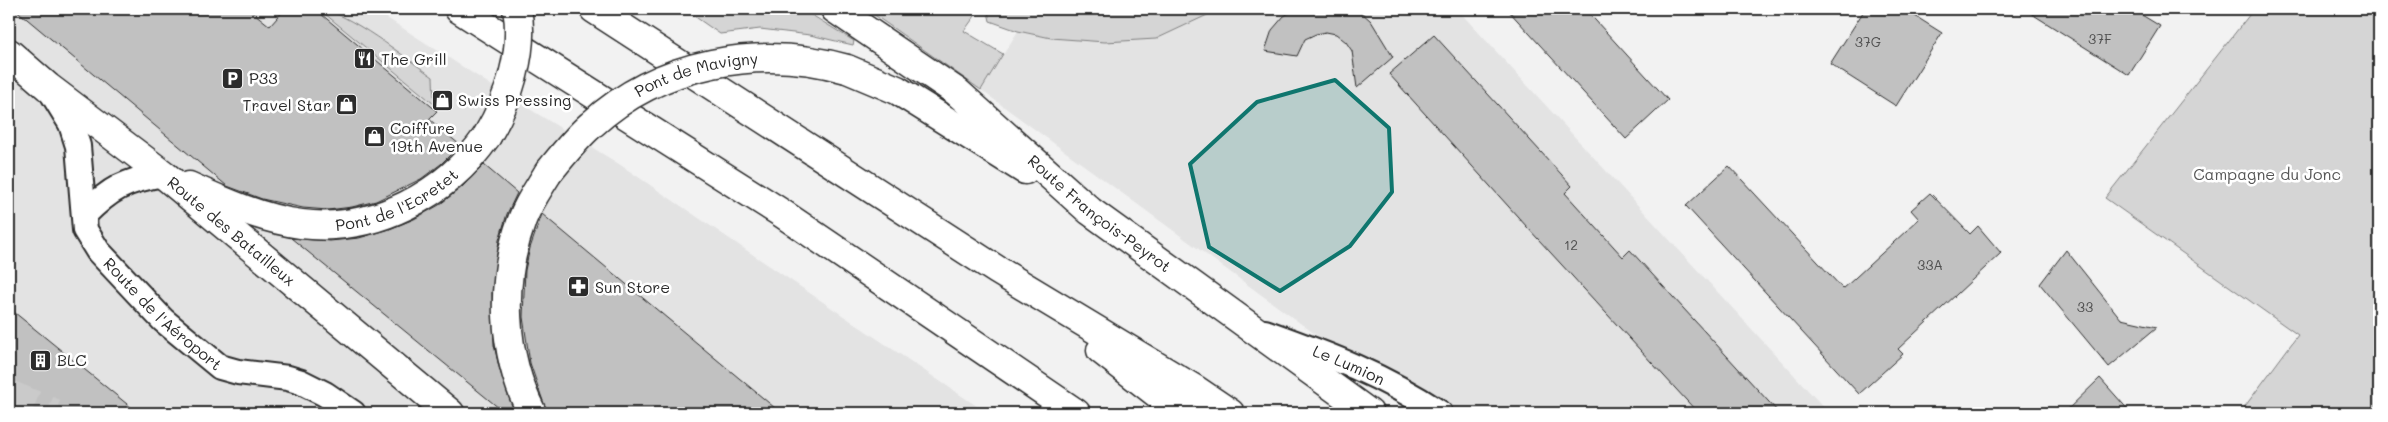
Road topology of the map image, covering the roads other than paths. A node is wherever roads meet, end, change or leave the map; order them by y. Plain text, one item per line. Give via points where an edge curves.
1 (459, 9) edge
2 (517, 9) edge
3 (594, 9) edge
4 (835, 9) edge
5 (9, 52) edge
6 (48, 87) junction
7 (163, 174) junction
8 (1090, 211) junction
9 (84, 215) junction
10 (997, 270) junction
11 (1251, 327) junction
12 (353, 413) edge
13 (450, 413) edge
14 (532, 413) edge
15 (1076, 413) edge
16 (1182, 413) edge
17 (1230, 413) edge
18 (1369, 413) edge
19 (1440, 413) edge

1 - 15 main road via 783,214
2 - 7 main road, Pont de l'Ecretet, bridge via 518,38 510,87 487,136 442,184 389,213 343,223 301,224 228,203
3 - 10 main road
4 - 8 main road, Route François-Peyrot via 957,92
5 - 6 main road, Route des Batailleux
6 - 7 main road, Route des Batailleux
6 - 9 street, Route de l'Aéroport via 71,124 78,146
7 - 9 street via 125,183 103,195
7 - 13 main road, Route des Batailleux
8 - 11 main road, Route François-Peyrot
8 - 14 main road, Pont de Mavigny, bridge via 898,90 847,69 806,60 767,58 706,65 681,73 650,85 591,124 548,173 522,219 513,250 506,321 513,364
9 - 12 street, Route de l'Aéroport via 85,230 92,244 163,320 220,367 301,382
10 - 16 main road
10 - 17 main road
11 - 18 main road, Route François-Peyrot
11 - 19 street, Le Lumion via 1350,363 1399,387

